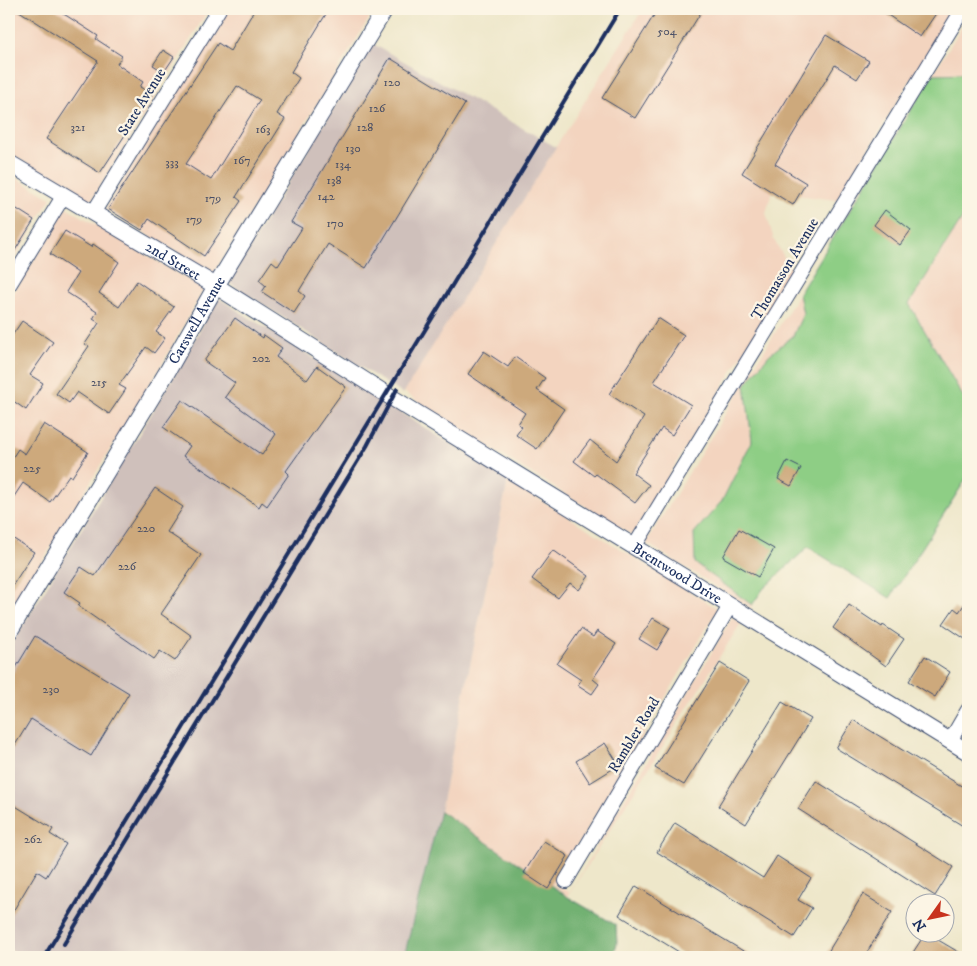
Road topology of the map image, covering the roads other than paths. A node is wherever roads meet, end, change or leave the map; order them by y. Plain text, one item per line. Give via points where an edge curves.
1 (219, 9) edge
2 (385, 9) edge
3 (963, 9) edge
4 (9, 163) edge
5 (64, 195) junction
6 (93, 212) junction
7 (9, 285) edge
8 (216, 286) junction
9 (386, 394) joint
10 (634, 546) junction
11 (730, 606) junction
12 (9, 632) edge
13 (968, 710) edge
14 (950, 741) junction
15 (968, 752) edge
16 (566, 881) dead end

1 - 6 street, State Avenue
2 - 8 street, Carswell Avenue
3 - 10 street, Thomasson Avenue
4 - 5 street, 2nd Street
5 - 6 street, 2nd Street
5 - 7 street
6 - 8 street, 2nd Street
8 - 9 street, 2nd Street
8 - 12 street, Carswell Avenue
9 - 10 street, Brentwood Drive
10 - 11 street, Brentwood Drive
11 - 14 street, Brentwood Drive
11 - 16 street, Rambler Road
13 - 14 street
14 - 15 street, Brentwood Drive

